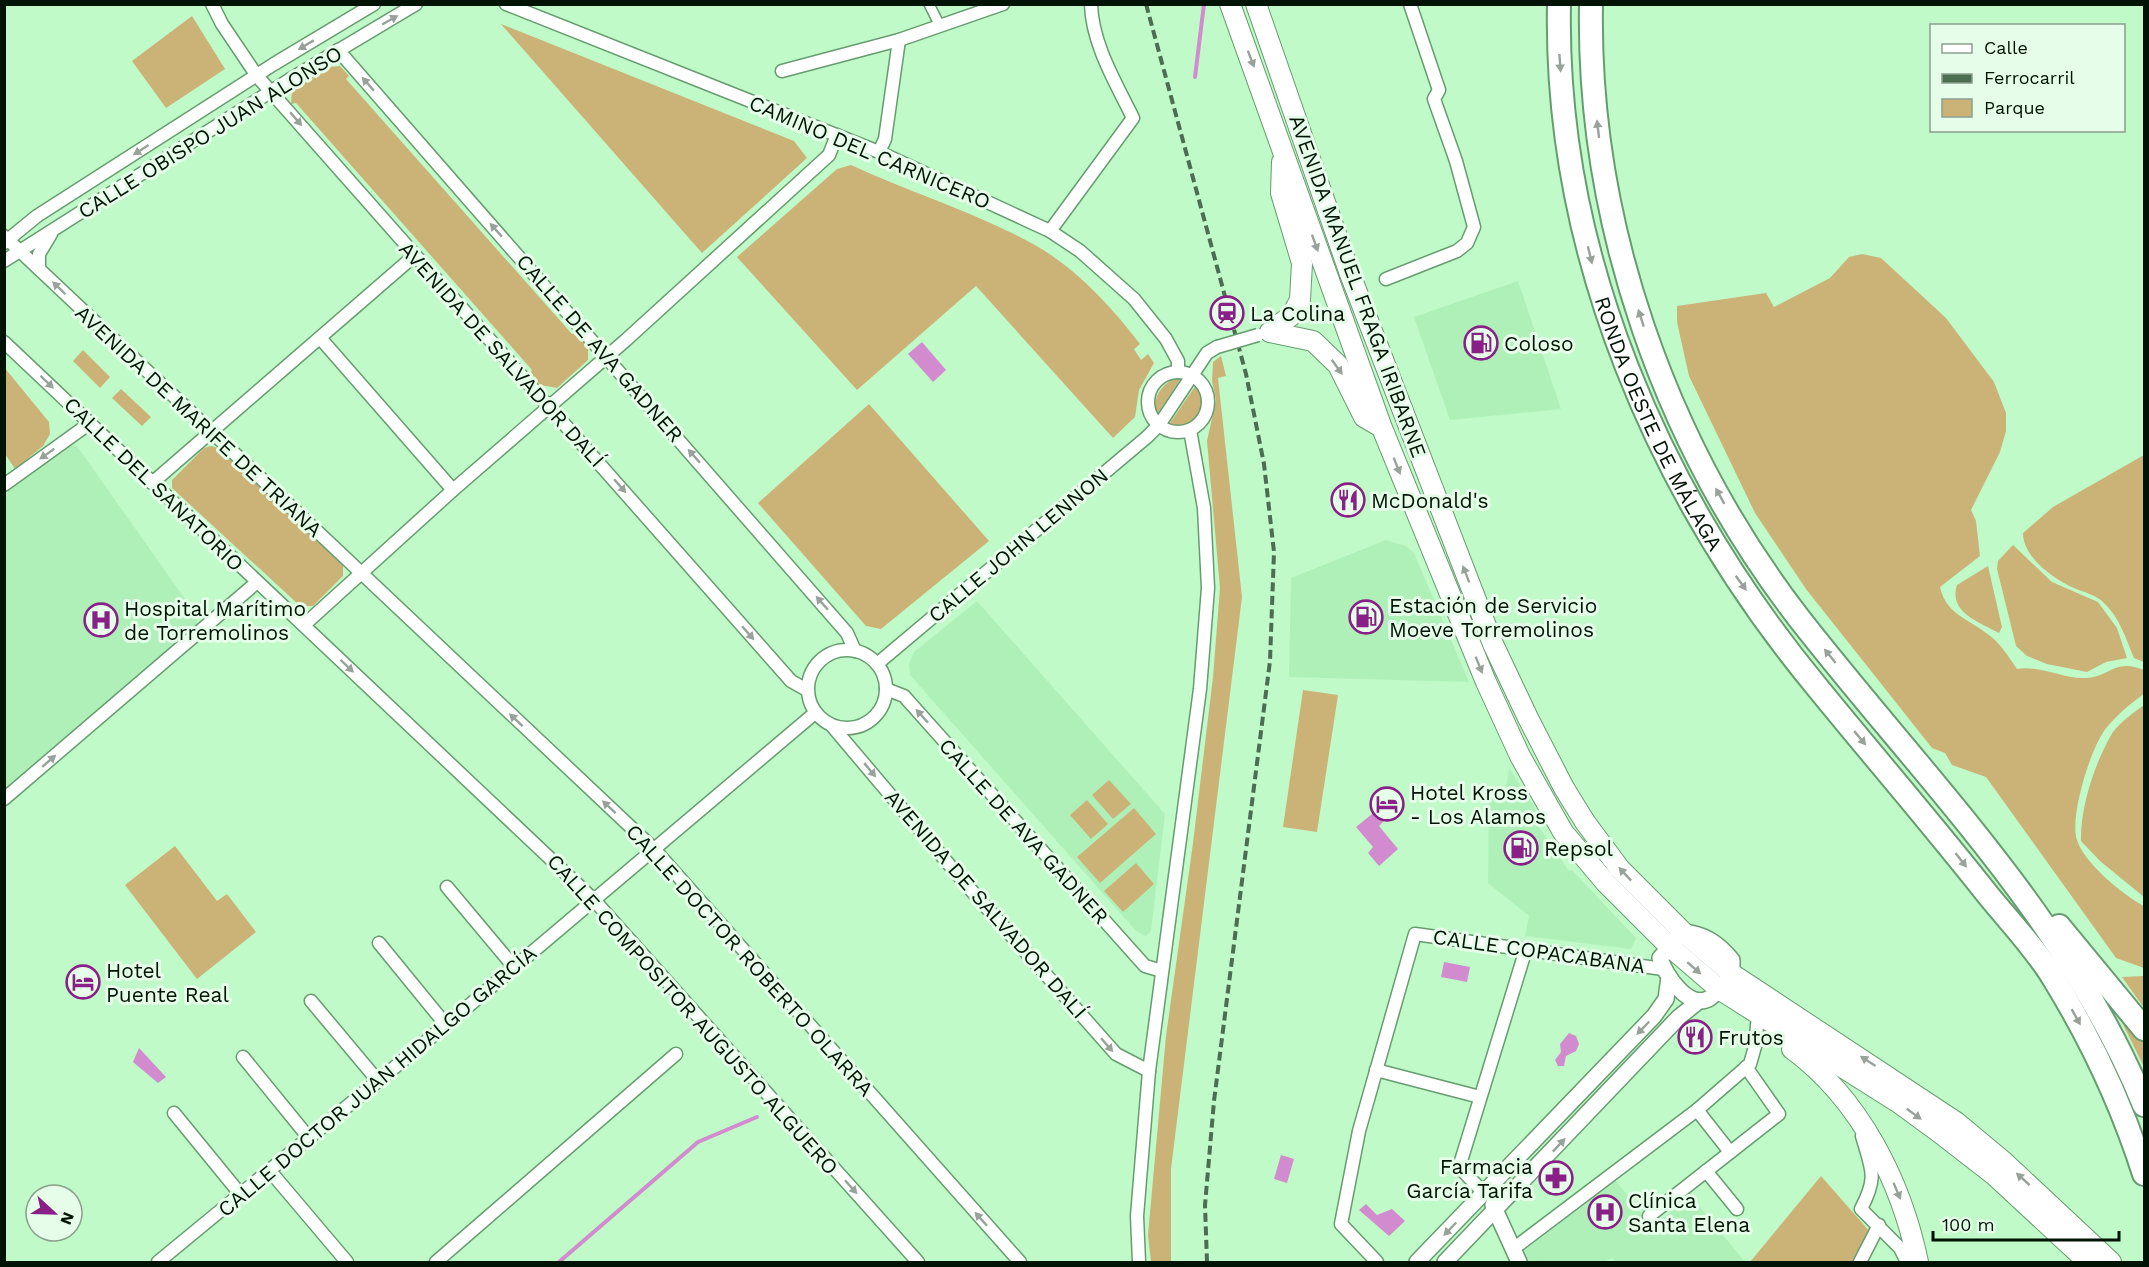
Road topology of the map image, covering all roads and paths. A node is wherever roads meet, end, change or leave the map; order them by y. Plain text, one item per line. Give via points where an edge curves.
1 (212, 4) edge
2 (374, 4) edge
3 (416, 4) edge
4 (506, 4) edge
5 (929, 4) edge
6 (1003, 4) edge
7 (1091, 4) edge
8 (1230, 4) edge
9 (1256, 4) edge
10 (1410, 4) edge
11 (1559, 4) edge
12 (1591, 4) edge
13 (940, 26) junction
14 (899, 40) junction
15 (338, 50) junction
16 (782, 71) dead end
17 (257, 76) junction
18 (271, 91) junction
19 (837, 135) junction
20 (879, 152) junction
21 (1283, 152) junction
22 (1050, 231) junction
23 (52, 233) junction
24 (6, 239) edge
25 (20, 250) junction
26 (414, 256) junction
27 (4, 261) edge
28 (39, 269) junction
29 (1386, 279) dead end
30 (1300, 300) junction
31 (1264, 334) junction
32 (321, 339) junction
33 (1313, 341) junction
34 (4, 342) edge
35 (607, 357) junction
36 (1178, 372) junction
37 (1192, 376) junction
38 (551, 407) junction
39 (90, 423) junction
40 (1159, 425) junction
41 (1382, 428) junction
42 (1190, 430) junction
43 (213, 431) junction
44 (152, 483) junction
45 (4, 484) edge
46 (453, 490) junction
47 (360, 573) junction
48 (256, 582) junction
49 (304, 625) junction
50 (855, 651) junction
51 (877, 664) junction
52 (886, 689) junction
53 (807, 690) junction
54 (815, 713) junction
55 (832, 726) junction
56 (4, 799) edge
57 (654, 849) junction
58 (2007, 873) junction
59 (447, 887) dead end
60 (594, 900) junction
61 (1658, 921) junction
62 (379, 943) dead end
63 (1526, 949) junction
64 (1674, 953) junction
65 (514, 967) junction
66 (1732, 967) junction
67 (1162, 971) junction
68 (1719, 989) junction
69 (1666, 999) junction
70 (311, 1001) dead end
71 (1699, 1001) junction
72 (1741, 1004) junction
73 (1679, 1017) junction
74 (1757, 1024) junction
75 (446, 1025) junction
76 (2145, 1029) edge
77 (676, 1054) dead end
78 (243, 1057) dead end
79 (1746, 1067) junction
80 (1376, 1070) junction
81 (1149, 1071) junction
82 (378, 1081) junction
83 (1480, 1097) junction
84 (2145, 1105) edge
85 (1697, 1110) junction
86 (174, 1113) dead end
87 (1857, 1117) junction
88 (309, 1138) junction
89 (1730, 1152) junction
90 (270, 1171) junction
91 (1706, 1172) junction
92 (2145, 1174) edge
93 (1484, 1193) junction
94 (241, 1195) junction
95 (1737, 1209) dead end
96 (1496, 1212) junction
97 (1649, 1216) dead end
98 (1879, 1225) junction
99 (1516, 1256) edge
100 (158, 1263) edge
101 (347, 1263) edge
102 (436, 1263) edge
103 (918, 1263) edge
104 (1020, 1263) edge
105 (1139, 1263) edge
106 (1377, 1263) edge
107 (1417, 1263) edge
108 (1446, 1263) edge
109 (1860, 1263) edge
110 (1907, 1263) edge
111 (1918, 1263) edge
112 (2088, 1263) edge
113 (2111, 1263) edge

1 - 17 street, AVENIDA DE SALVADOR DALÍ
2 -> 17 street, CALLE OBISPO JUAN ALONSO
15 -> 3 street, CALLE OBISPO JUAN ALONSO
4 - 19 street, CAMINO DEL CARNICERO
5 - 13 street
6 - 13 street
7 - 22 street via 1091,22 1133,118
8 -> 21 main road, AVENIDA MANUEL FRAGA IRIBARNE
61 -> 9 main road, AVENIDA MANUEL FRAGA IRIBARNE via 1564,788 1493,644 1350,274
10 - 29 street via 1439,90 1434,99 1474,227 1467,243 1457,251
11 -> 92 highway, RONDA OESTE DE MÁLAGA via 1561,80 1571,177 1596,281 1634,386 1680,481 1731,571 1815,684 2053,976 2110,1079
58 -> 12 highway, RONDA OESTE DE MÁLAGA via 1797,616 1753,554 1702,464 1655,363 1622,261 1604,175 1595,102
13 - 14 street
14 - 16 street
14 - 20 street via 885,140
15 - 18 street, CALLE OBISPO JUAN ALONSO
35 -> 15 street, CALLE DE AVA GADNER
17 - 18 street, AVENIDA DE SALVADOR DALÍ
17 -> 24 street, CALLE OBISPO JUAN ALONSO
18 - 23 street, CALLE OBISPO JUAN ALONSO
18 -> 26 street, AVENIDA DE SALVADOR DALÍ
19 - 20 street, CAMINO DEL CARNICERO
19 - 35 street via 829,155
20 - 22 street, CAMINO DEL CARNICERO
21 - 30 main road via 1281,193 1302,263
21 -> 41 main road, AVENIDA MANUEL FRAGA IRIBARNE
22 - 36 street, CAMINO DEL CARNICERO via 1080,251 1134,299 1166,339 1178,361
23 - 25 street, CALLE OBISPO JUAN ALONSO
23 - 28 street via 39,254
24 - 25 street, AVENIDA DE MARIFE DE TRIANA
25 - 27 street, CALLE OBISPO JUAN ALONSO
25 - 28 street, AVENIDA DE MARIFE DE TRIANA
26 - 32 street
26 - 38 street, AVENIDA DE SALVADOR DALÍ
43 -> 28 street, AVENIDA DE MARIFE DE TRIANA
30 - 31 main road via 1292,315
30 - 33 main road via 1303,327
31 - 33 main road
31 - 37 street, bridge via 1207,352
32 - 43 street
32 - 46 street
33 -> 41 main road via 1338,365 1364,417
34 -> 39 street, CALLE DEL SANATORIO
35 - 38 street
50 -> 35 street, CALLE DE AVA GADNER via 840,625
36 - 37 street
36 - 40 street via 1161,378 1150,392 1149,410
37 - 40 street
37 - 42 street via 1206,389 1208,408 1198,425
38 - 46 street
38 -> 53 street, AVENIDA DE SALVADOR DALÍ via 791,681
39 - 44 street, CALLE DEL SANATORIO
39 -> 45 street
40 - 42 street via 1174,432
40 - 51 street, CALLE JOHN LENNON
41 -> 61 main road, AVENIDA MANUEL FRAGA IRIBARNE via 1520,756 1563,832 1606,883
42 - 67 street via 1204,508 1208,588 1200,689
43 - 44 street
43 - 47 street, AVENIDA DE MARIFE DE TRIANA
44 - 48 street, CALLE DEL SANATORIO
46 - 47 street
47 - 49 street
57 -> 47 street, CALLE DOCTOR ROBERTO OLARRA
48 - 49 street, CALLE DEL SANATORIO
56 -> 48 street
49 -> 60 street, CALLE COMPOSITOR AUGUSTO ALGUERO
50 - 51 street
50 - 53 street via 832,652 822,659 809,678
51 - 52 street
52 - 55 street via 881,708 869,722 857,727
67 -> 52 street, CALLE DE AVA GADNER via 1145,966 904,696
53 - 54 street
54 - 55 street
54 - 57 street, CALLE DOCTOR JUAN HIDALGO GARCÍA
55 -> 81 street, AVENIDA DE SALVADOR DALÍ via 1116,1054
57 - 60 street, CALLE DOCTOR JUAN HIDALGO GARCÍA
104 -> 57 street, CALLE DOCTOR ROBERTO OLARRA
58 - 76 highway via 2030,891
58 - 84 highway via 2097,1006
59 - 65 street
60 - 65 street, CALLE DOCTOR JUAN HIDALGO GARCÍA
60 -> 103 street, CALLE COMPOSITOR AUGUSTO ALGUERO
61 - 64 main road, AVENIDA MANUEL FRAGA IRIBARNE
61 - 64 main road
62 - 75 street
63 - 64 street, CALLE COPACABANA
63 - 80 street, CALLE COPACABANA via 1415,934
63 - 83 street
64 - 66 main road
64 -> 68 main road
64 - 69 street
64 - 71 street via 1688,996
65 - 75 street, CALLE DOCTOR JUAN HIDALGO GARCÍA
66 - 68 street
113 -> 66 main road via 1956,1122
67 - 81 street
68 - 71 street
68 - 72 main road
69 - 73 street via 1681,1007
69 -> 93 street
70 - 82 street
71 - 73 street
72 - 74 main road
72 -> 112 main road via 1899,1103 1944,1136 1993,1174
96 -> 73 street
74 - 79 street via 1756,1043
74 - 87 main road via 1810,1063
75 - 82 street, CALLE DOCTOR JUAN HIDALGO GARCÍA
77 - 102 street
78 - 88 street
79 - 85 street
79 - 89 street via 1779,1114
80 - 83 street
80 - 106 street via 1359,1131 1341,1224
81 - 105 street via 1137,1216
82 - 88 street, CALLE DOCTOR JUAN HIDALGO GARCÍA
83 - 93 street via 1461,1161 1462,1170
85 - 89 street
85 - 99 street
86 - 94 street
87 - 98 street via 1872,1170 1872,1187 1860,1209
87 -> 111 main road via 1883,1159 1900,1199
88 - 90 street, CALLE DOCTOR JUAN HIDALGO GARCÍA
89 - 91 street
90 - 94 street, CALLE DOCTOR JUAN HIDALGO GARCÍA
90 - 101 street
91 - 95 street
91 - 97 street
93 - 96 street
93 -> 107 street
94 - 100 street, CALLE DOCTOR JUAN HIDALGO GARCÍA
96 - 99 street
96 - 108 street
98 - 109 street
98 - 110 street via 1900,1248

